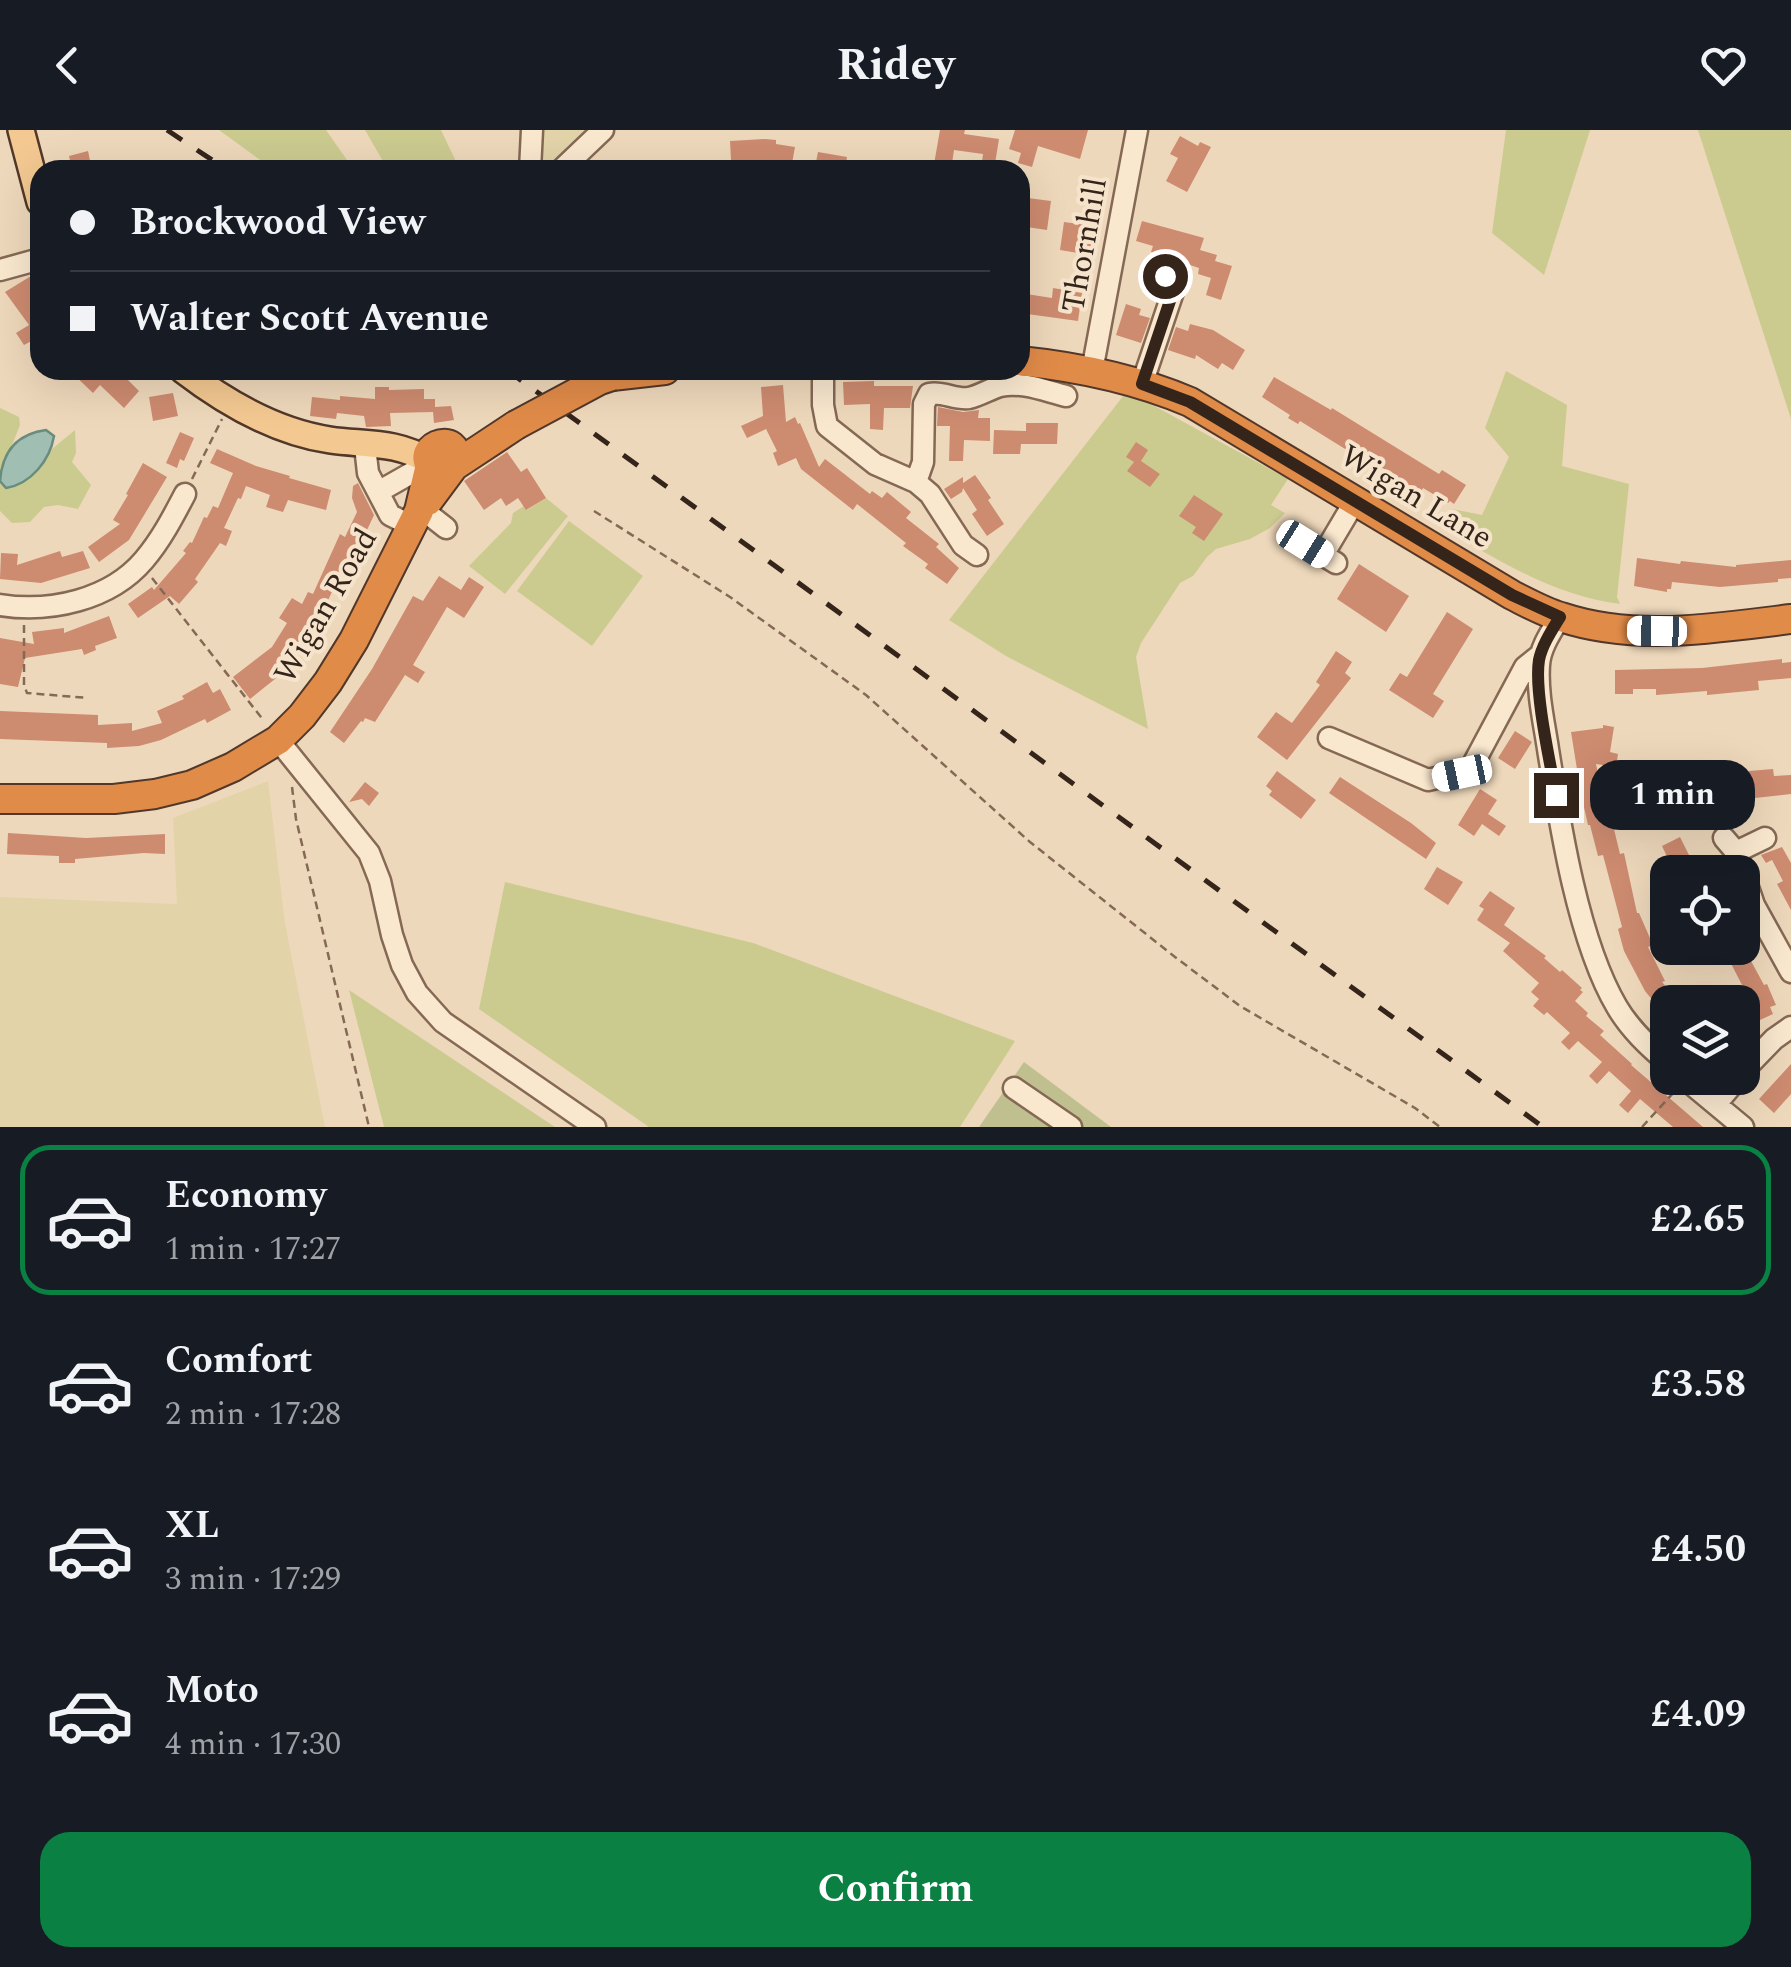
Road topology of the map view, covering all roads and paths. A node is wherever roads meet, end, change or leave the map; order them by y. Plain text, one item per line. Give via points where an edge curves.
1 (21, 130) edge
2 (532, 130) edge
3 (603, 130) edge
4 (1137, 130) edge
5 (530, 160) edge
6 (572, 160) edge
7 (30, 164) edge
8 (30, 262) edge
9 (0, 270) edge
10 (1165, 276) dead end
11 (1030, 362) edge
12 (1092, 371) junction
13 (197, 380) edge
14 (600, 380) edge
15 (823, 380) edge
16 (1142, 384) junction
17 (1066, 396) dead end
18 (223, 416) dead end
19 (374, 443) junction
20 (440, 459) junction
21 (916, 482) junction
22 (378, 492) junction
23 (185, 494) joint
24 (1355, 501) junction
25 (594, 510) dead end
26 (417, 515) junction
27 (446, 528) dead end
28 (1321, 554) dead end
29 (977, 555) dead end
30 (141, 564) junction
31 (0, 605) edge
32 (24, 608) junction
33 (1560, 617) junction
34 (1791, 619) edge
35 (1540, 656) junction
36 (88, 698) dead end
37 (1329, 738) dead end
38 (278, 740) junction
39 (291, 782) dead end
40 (0, 799) edge
41 (1765, 838) dead end
42 (1791, 972) edge
43 (1791, 1027) edge
44 (1650, 1045) edge
45 (1760, 1054) edge
46 (1014, 1088) dead end
47 (1670, 1095) edge
48 (1705, 1095) edge
49 (1723, 1095) edge
50 (1716, 1104) junction
51 (369, 1127) edge
52 (595, 1127) edge
53 (1072, 1127) edge
54 (1440, 1127) edge
55 (1642, 1127) edge
56 (1743, 1127) edge

1 - 7 main road
2 - 5 street
3 - 6 street
4 - 12 street, Thornhill
8 - 9 street
10 - 16 street via 1177,280
11 - 12 highway, Wigan Lane
12 - 16 highway, Wigan Lane
13 - 19 main road via 289,430
14 - 20 highway, bridge via 511,428 470,436
15 - 21 street via 827,426 875,464
16 - 24 highway, Wigan Lane via 1190,402
17 - 21 street via 1015,385 972,398 928,394
18 - 23 path
19 - 20 main road
19 - 22 street via 366,454
20 - 22 street
20 - 26 highway, Wigan Road via 434,495
21 - 29 street
22 - 26 street via 390,516
23 - 30 street
24 - 28 street
24 - 33 highway, Wigan Lane
25 - 54 path via 866,695 1030,842 1240,1006
26 - 27 street
26 - 38 highway, Wigan Road via 346,654
30 - 32 street via 95,594
30 - 38 path
31 - 32 street
32 - 36 path via 27,693
33 - 34 highway, Wigan Lane via 1657,631
33 - 35 street
35 - 37 street via 1525,667 1470,770 1428,780
35 - 44 street via 1552,771 1591,945 1615,1004
38 - 40 highway, Wigan Road via 220,773 155,794
38 - 52 street via 369,853 417,993 443,1022
39 - 51 path
41 - 42 street via 1730,845
43 - 45 street
46 - 53 street
47 - 55 path
48 - 50 street
49 - 50 street
50 - 56 street

